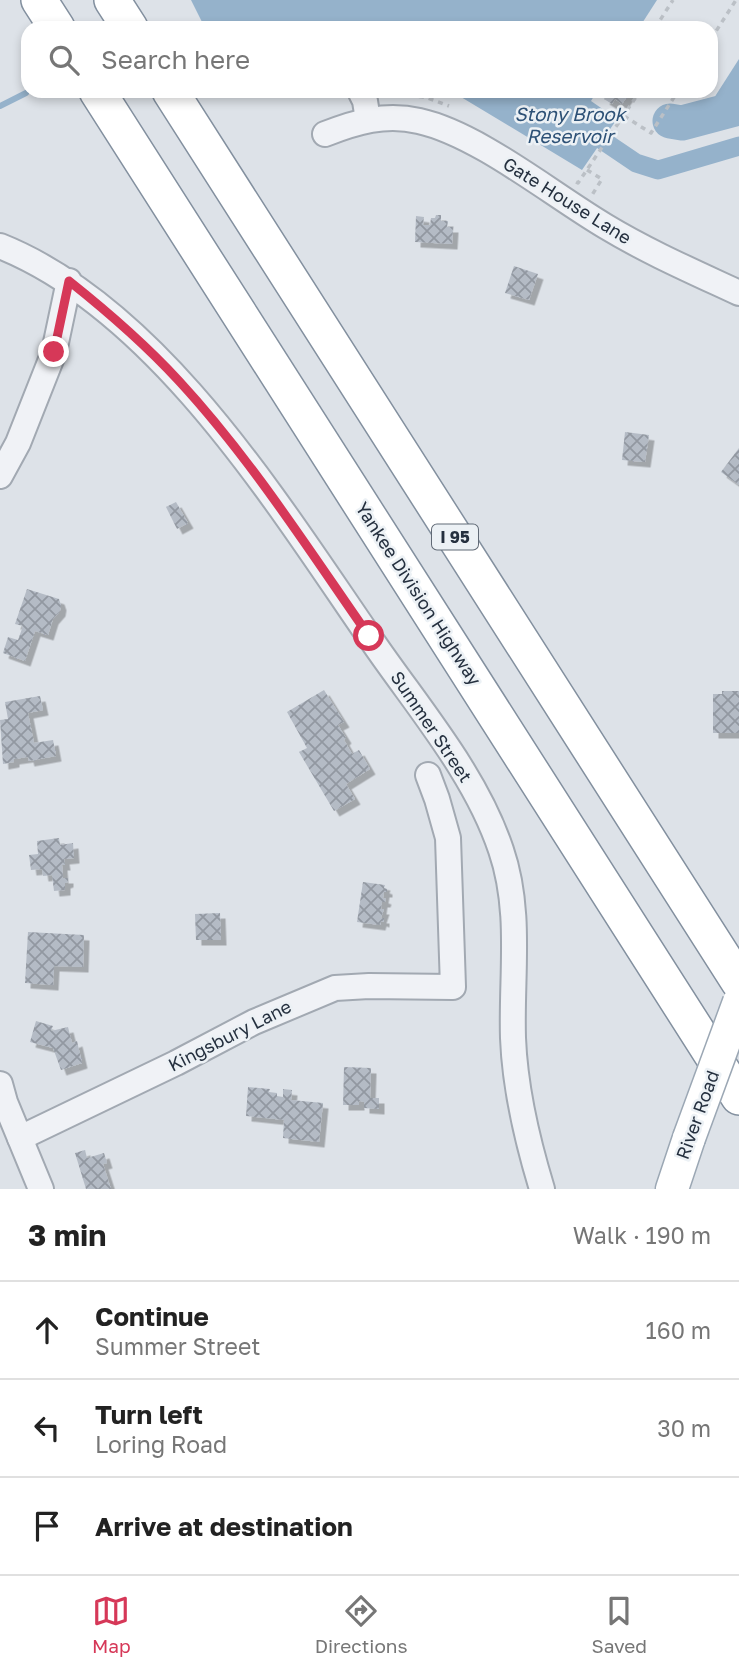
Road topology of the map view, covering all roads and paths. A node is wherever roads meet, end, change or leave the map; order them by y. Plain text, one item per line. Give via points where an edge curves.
1 (39, 0) edge
2 (112, 0) edge
3 (673, 0) edge
4 (736, 0) edge
5 (52, 21) edge
6 (126, 21) edge
7 (660, 21) edge
8 (718, 28) edge
9 (101, 98) edge
10 (174, 98) edge
11 (364, 98) edge
12 (635, 98) edge
13 (674, 98) edge
14 (622, 118) junction
15 (368, 120) junction
16 (325, 134) dead end
17 (589, 167) junction
18 (599, 177) dead end
19 (578, 183) dead end
20 (0, 246) edge
21 (69, 281) junction
22 (739, 293) edge
23 (0, 477) edge
24 (428, 775) dead end
25 (739, 982) edge
26 (739, 1002) edge
27 (2, 1096) edge
28 (739, 1097) edge
29 (20, 1138) junction
30 (41, 1189) edge
31 (542, 1189) edge
32 (672, 1189) edge

1 - 5 highway
2 - 6 highway
3 - 7 path
4 - 8 path
9 - 28 highway, Yankee Division Highway
10 - 25 highway, I 95
11 - 15 street
12 - 14 path
13 - 14 path via 651,133
14 - 17 path
15 - 16 street, Gate House Lane
15 - 22 street, Gate House Lane via 420,121 464,138 622,236
17 - 18 path
17 - 19 path
20 - 21 street, Summer Street
21 - 23 street via 54,352
21 - 31 street, Summer Street via 115,317 179,381 260,481 475,793 508,877 514,921 516,1081
24 - 29 street, Kingsbury Lane via 448,838 453,987 335,988 254,1022
26 - 32 main road, River Road, bridge
27 - 29 street
29 - 30 street

